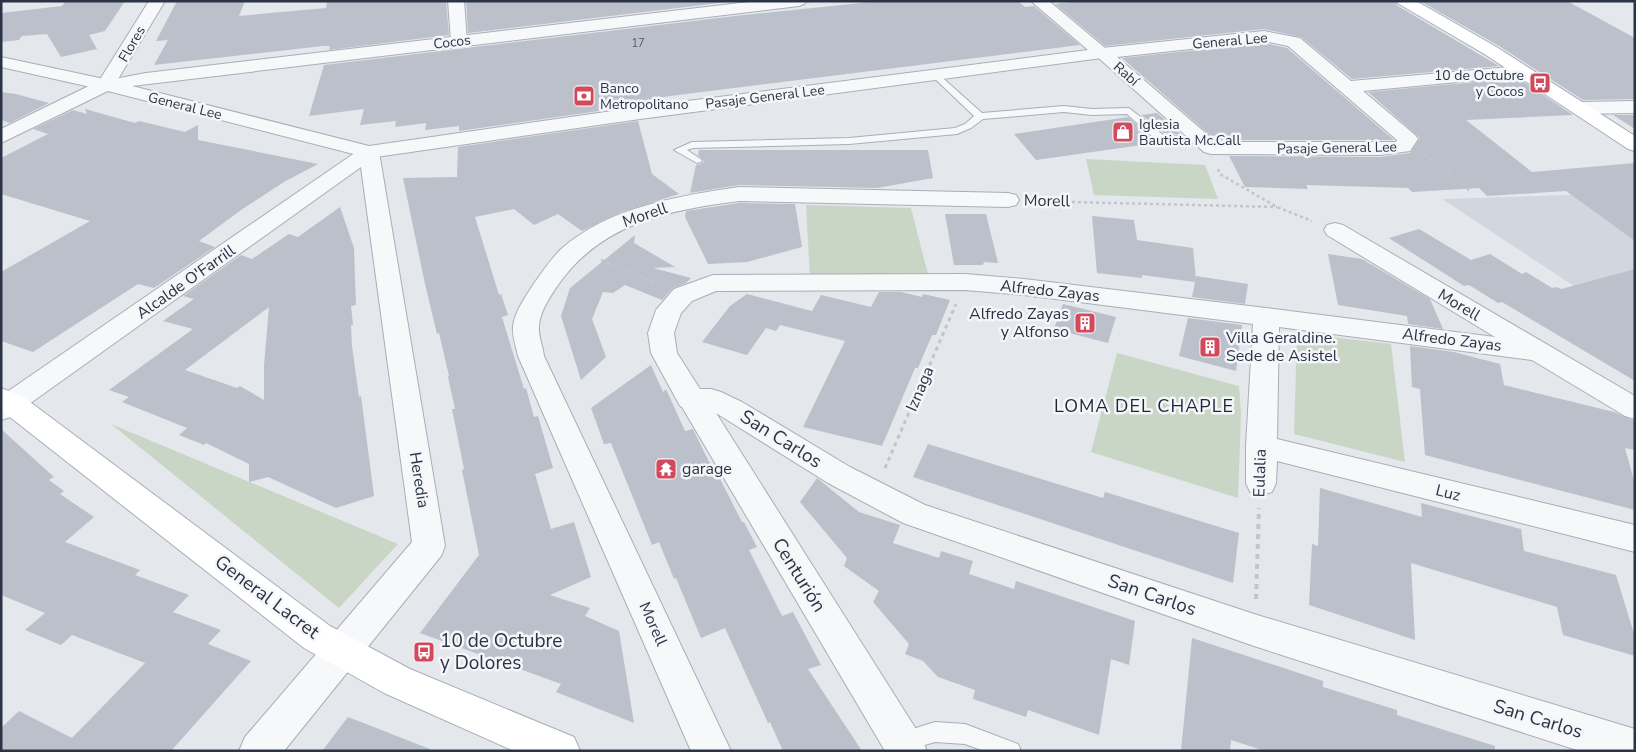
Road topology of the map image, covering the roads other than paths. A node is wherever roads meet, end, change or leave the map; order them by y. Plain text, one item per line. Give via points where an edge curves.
1 (156, 1) edge
2 (456, 1) edge
3 (799, 1) edge
4 (1039, 1) edge
5 (1404, 1) edge
6 (742, 4) edge
7 (459, 41) junction
8 (1102, 53) junction
9 (1, 62) edge
10 (1521, 71) junction
11 (936, 75) junction
12 (106, 85) junction
13 (1346, 87) junction
14 (1635, 107) edge
15 (1579, 108) junction
16 (980, 116) junction
17 (1, 137) edge
18 (1207, 144) junction
19 (1635, 145) edge
20 (369, 152) junction
21 (697, 160) dead end
22 (1008, 200) road end
23 (1335, 230) road end
24 (1266, 316) junction
25 (1534, 351) junction
26 (690, 398) junction
27 (5, 404) edge
28 (1635, 410) edge
29 (1261, 446) junction
30 (1260, 483) road end
31 (1635, 539) edge
32 (342, 651) junction
33 (904, 746) edge
34 (1635, 749) edge
35 (259, 751) edge
36 (560, 751) edge
37 (711, 751) edge
38 (1011, 751) edge

1 - 12 street, Flores
2 - 7 street
3 - 6 street, Cocos
4 - 8 street, Rabí
5 - 10 main road
6 - 7 street, Cocos
7 - 12 street, Cocos
8 - 11 street, Pasaje General Lee
8 - 13 street, General Lee via 1264,36 1294,42
8 - 18 street, Rabí
9 - 12 street, General Lee
10 - 13 street
10 - 15 main road
11 - 16 lane
11 - 20 street, Pasaje General Lee
12 - 17 street
12 - 20 street, General Lee
13 - 18 street, Pasaje General Lee via 1408,139 1403,147 1380,150
14 - 15 street
15 - 19 main road
16 - 18 lane via 1064,108 1092,112 1129,111 1160,138
16 - 21 lane via 957,131 848,141 692,145 679,150
20 - 27 street, Alcalde O'Farrill
20 - 32 street, Heredia via 429,546
22 - 37 street, Morell via 739,194 696,200 644,214 607,229 575,249 540,293 526,325 531,356
23 - 25 street, Morell
24 - 25 street, Alfredo Zayas
24 - 26 street, Alfredo Zayas via 965,282 714,283 682,295 669,310 661,333 664,353
24 - 29 street, Eulalia
25 - 28 street, Morell
26 - 33 street, Centurión
26 - 34 street, San Carlos via 711,399 732,408 874,495 914,514 1254,630
27 - 32 main road, General Lacret via 317,637
29 - 30 street, Eulalia
29 - 31 street, Luz
32 - 35 street, Heredia
32 - 36 main road, General Lacret via 397,681
33 - 38 lane via 942,732 965,734

